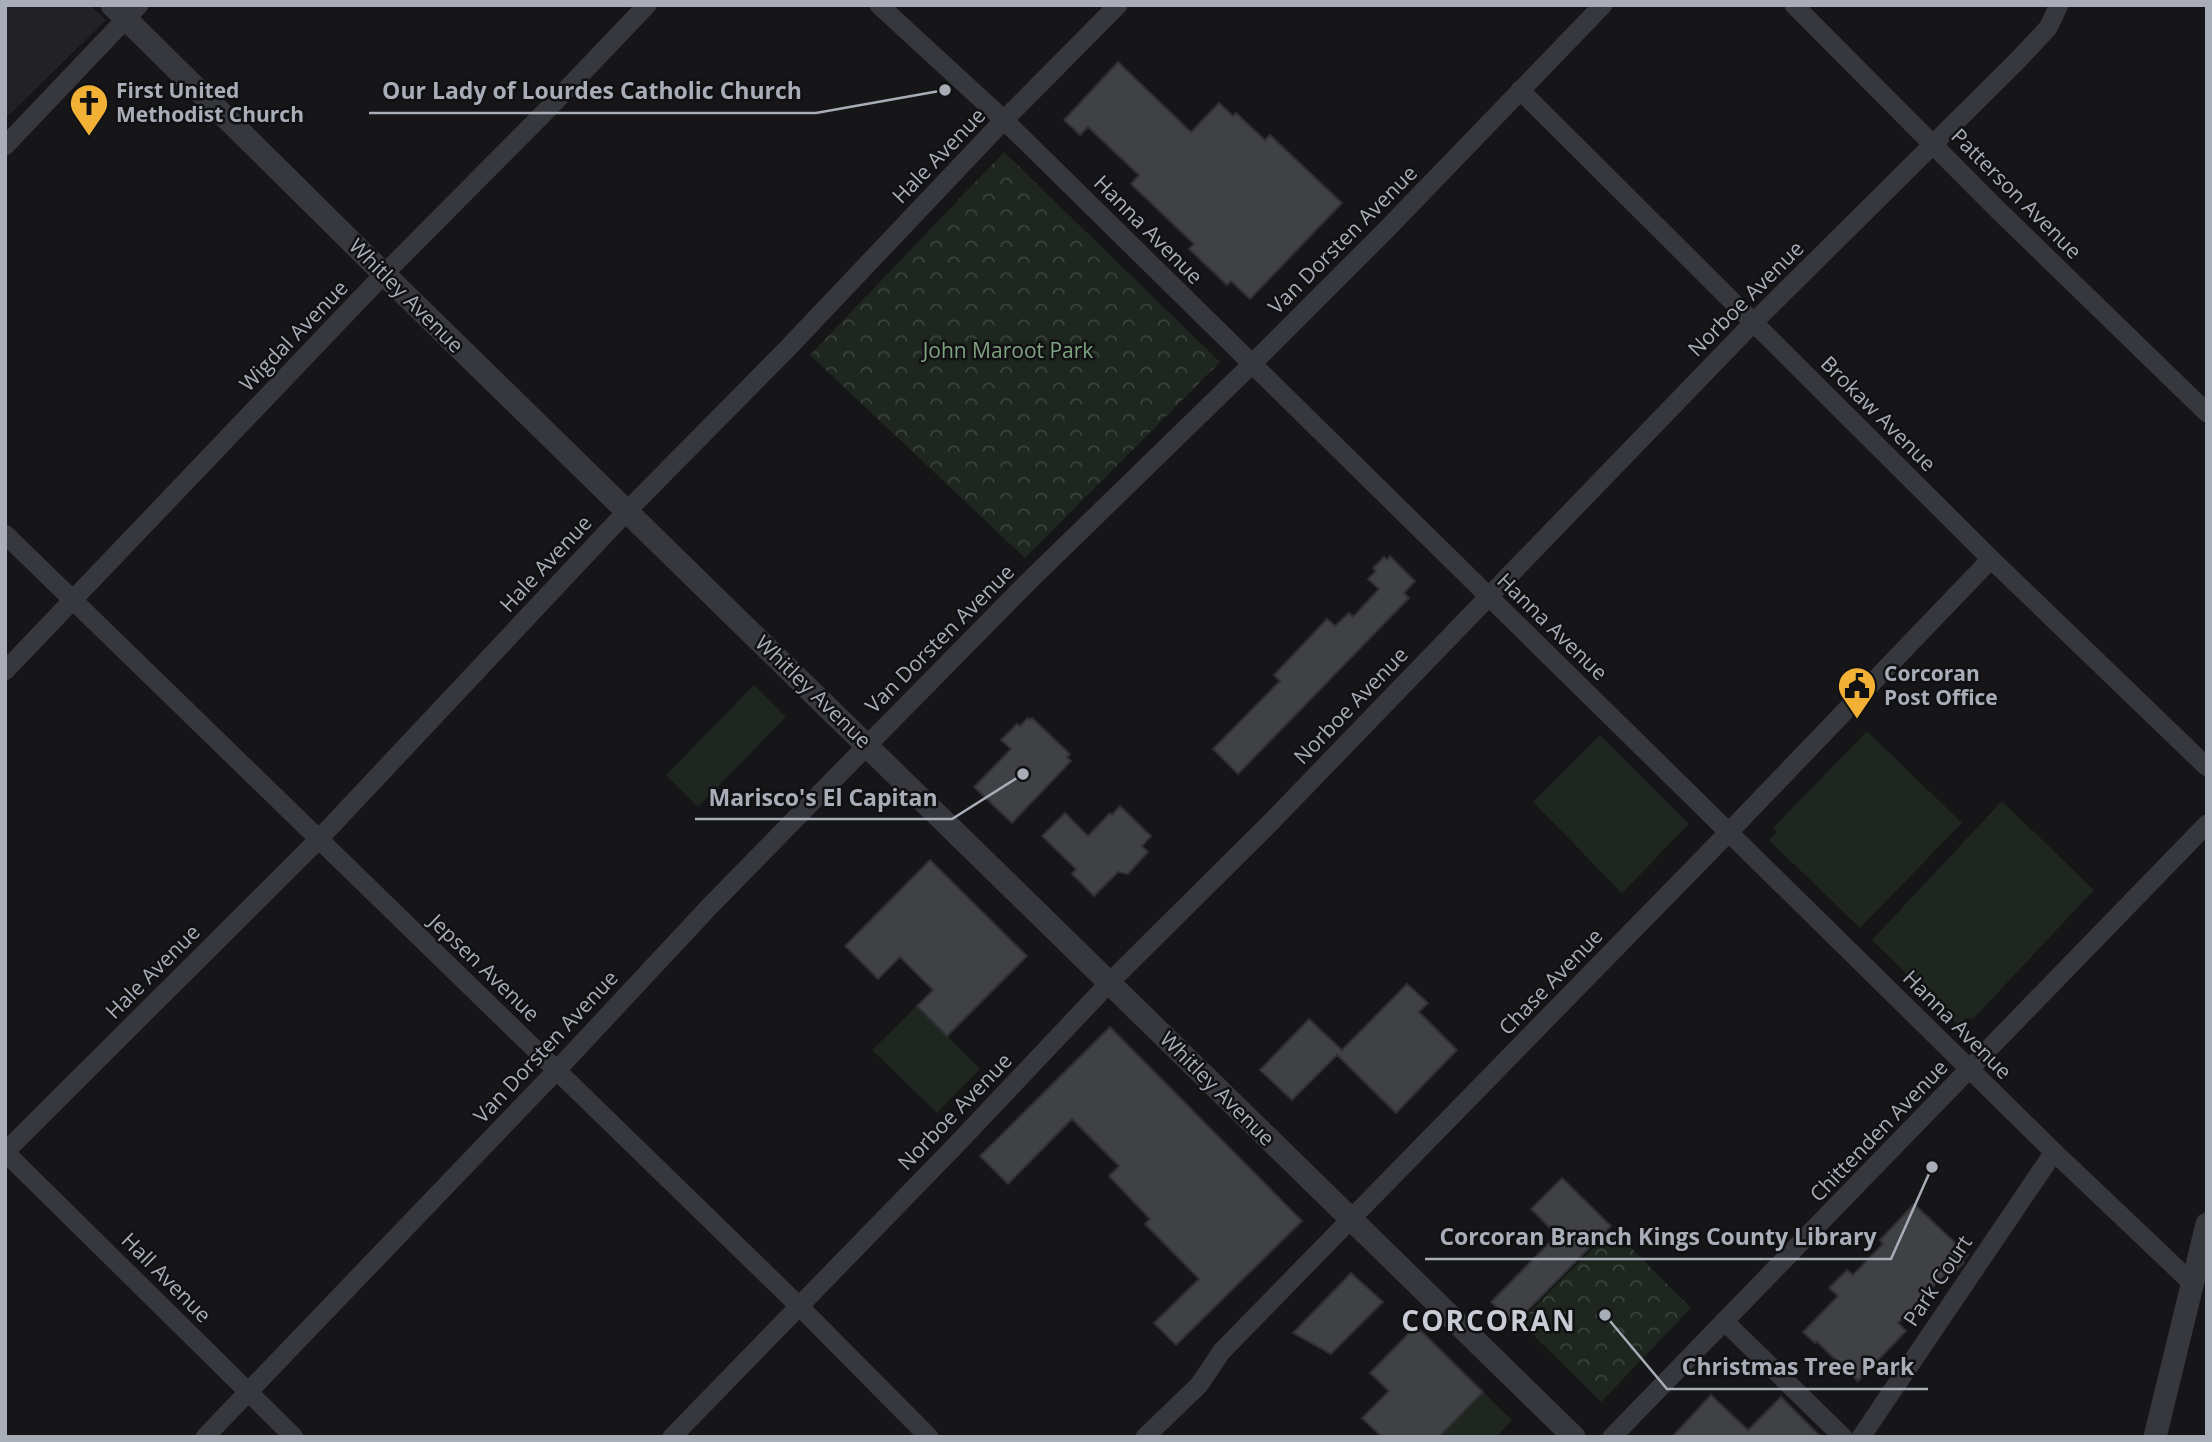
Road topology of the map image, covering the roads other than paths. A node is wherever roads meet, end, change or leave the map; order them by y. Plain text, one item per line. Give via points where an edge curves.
1 (647, 5) edge
2 (879, 5) edge
3 (1118, 5) edge
4 (1603, 5) edge
5 (1794, 5) edge
6 (2059, 5) edge
7 (125, 10) edge
8 (1520, 90) junction
9 (1004, 120) junction
10 (1934, 144) junction
11 (5, 146) edge
12 (384, 274) junction
13 (1754, 323) junction
14 (1251, 365) junction
15 (2207, 413) edge
16 (627, 511) junction
17 (5, 534) edge
18 (1991, 559) junction
19 (1488, 596) junction
20 (73, 601) junction
21 (5, 671) edge
22 (867, 745) junction
23 (2207, 767) edge
24 (2207, 824) edge
25 (1729, 832) junction
26 (319, 839) junction
27 (1110, 982) junction
28 (557, 1070) junction
29 (1970, 1070) junction
30 (5, 1152) edge
31 (2053, 1152) junction
32 (1349, 1220) junction
33 (2207, 1224) edge
34 (2192, 1283) junction
35 (799, 1306) junction
36 (1724, 1321) junction
37 (248, 1392) junction
38 (205, 1437) edge
39 (294, 1437) edge
40 (672, 1437) edge
41 (929, 1437) edge
42 (1145, 1437) edge
43 (1574, 1437) edge
44 (1612, 1437) edge
45 (1843, 1437) edge
46 (1860, 1437) edge
47 (2155, 1437) edge

1 - 12 street, Wigdal Avenue
2 - 9 street, Hanna Avenue
3 - 9 street, Hale Avenue
4 - 8 street, Van Dorsten Avenue
5 - 10 street, Patterson Avenue
6 - 10 street, Norboe Avenue via 2048,28
7 - 11 street
7 - 12 street, Whitley Avenue
8 - 13 street, Brokaw Avenue
8 - 14 street, Van Dorsten Avenue
9 - 14 street, Hanna Avenue
9 - 16 street, Hale Avenue
10 - 13 street, Norboe Avenue
10 - 15 street, Patterson Avenue
12 - 16 street, Whitley Avenue
12 - 20 street, Wigdal Avenue
13 - 18 street, Brokaw Avenue
13 - 19 street, Norboe Avenue
14 - 19 street, Hanna Avenue
14 - 22 street, Van Dorsten Avenue
16 - 22 street, Whitley Avenue
16 - 26 street, Hale Avenue
17 - 20 street, Jepsen Avenue
18 - 23 street, Brokaw Avenue
18 - 25 street, Chase Avenue
19 - 25 street, Hanna Avenue
19 - 27 street, Norboe Avenue
20 - 21 street, Wigdal Avenue
20 - 26 street, Jepsen Avenue
22 - 27 street, Whitley Avenue
22 - 28 street, Van Dorsten Avenue
24 - 29 street, Chittenden Avenue
25 - 29 street, Hanna Avenue
25 - 32 street, Chase Avenue
26 - 28 street, Jepsen Avenue
26 - 30 street, Hale Avenue
27 - 32 street, Whitley Avenue
27 - 35 street, Norboe Avenue
28 - 35 street, Jepsen Avenue
28 - 37 street, Van Dorsten Avenue
29 - 31 street, Hanna Avenue
29 - 36 street, Chittenden Avenue
30 - 37 street, Hall Avenue
31 - 34 street, Hanna Avenue
31 - 46 street, Park Court
32 - 42 street, Chase Avenue via 1222,1351 1199,1385
32 - 43 street, Whitley Avenue
33 - 34 street
34 - 47 street
35 - 40 street, Norboe Avenue
35 - 41 street, Jepsen Avenue
36 - 44 street, Chittenden Avenue
36 - 45 street
37 - 38 street, Van Dorsten Avenue
37 - 39 street, Hall Avenue

